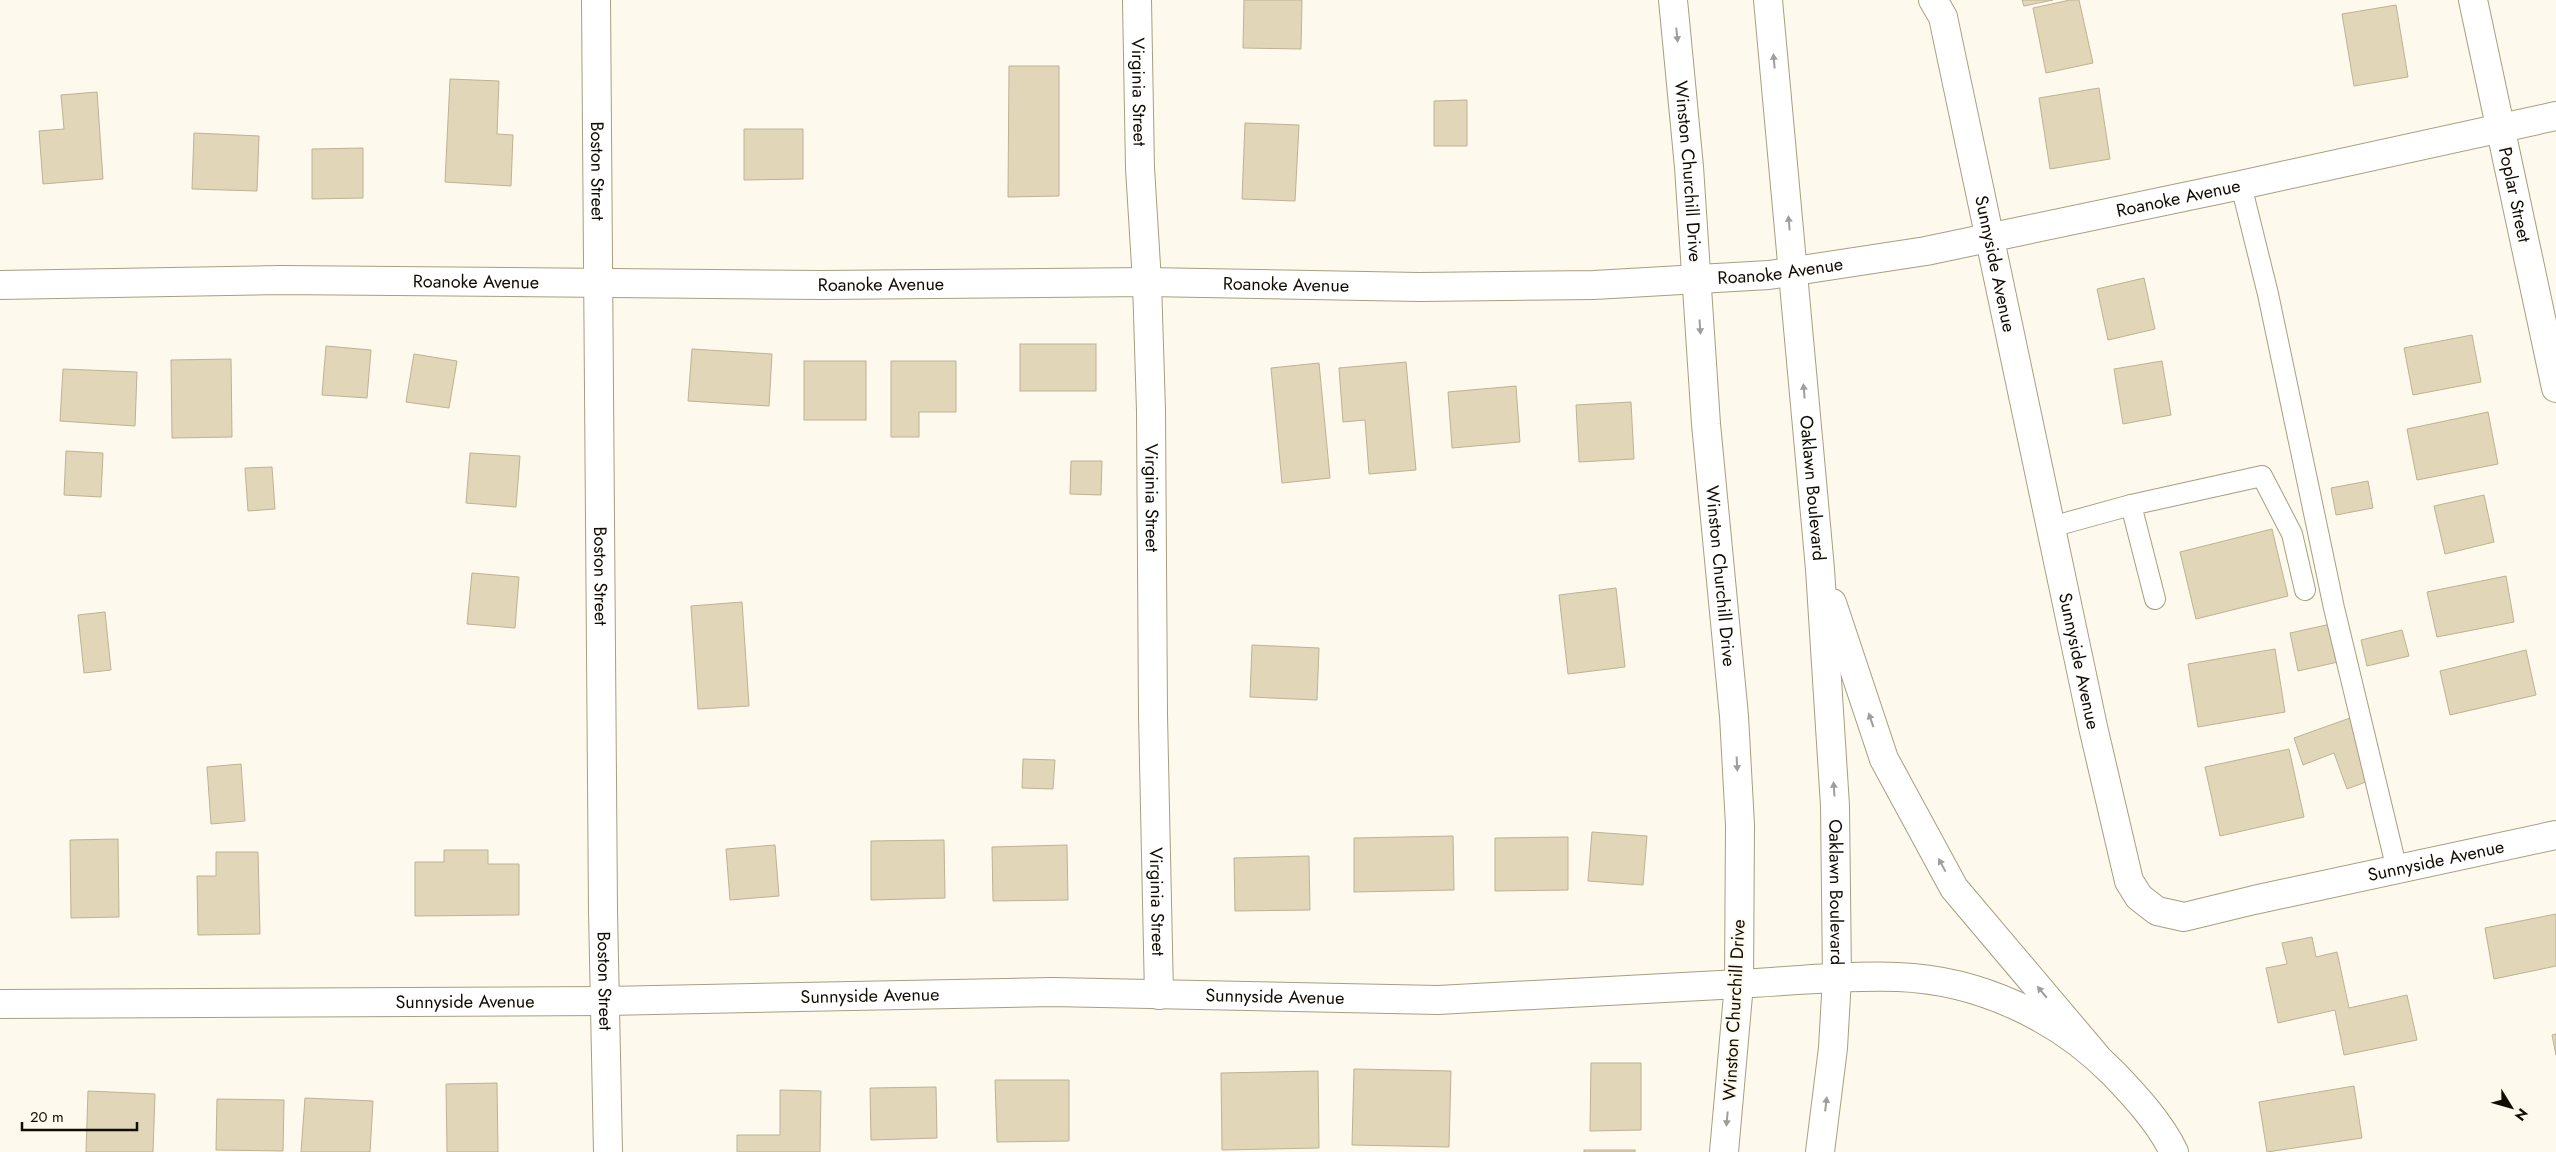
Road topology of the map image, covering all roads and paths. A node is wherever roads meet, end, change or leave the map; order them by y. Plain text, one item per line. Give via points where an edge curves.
1 (596, 0) edge
2 (1137, 0) edge
3 (1673, 0) edge
4 (1768, 0) edge
5 (1933, 0) edge
6 (2473, 0) edge
7 (2556, 116) edge
8 (2499, 129) junction
9 (2241, 185) junction
10 (1990, 238) junction
11 (1793, 272) junction
12 (1696, 279) junction
13 (597, 282) junction
14 (1147, 282) junction
15 (0, 285) edge
16 (2556, 388) edge
17 (2132, 505) junction
18 (2051, 527) junction
19 (1820, 568) junction
20 (2305, 590) dead end
21 (2155, 600) dead end
22 (2556, 835) edge
23 (2397, 870) junction
24 (1837, 978) junction
25 (1739, 984) junction
26 (1159, 994) junction
27 (606, 1001) junction
28 (0, 1004) edge
29 (2096, 1056) junction
30 (608, 1152) edge
31 (1724, 1152) edge
32 (1820, 1152) edge
33 (2174, 1152) edge

1 - 13 main road, Boston Street
2 - 14 main road, Virginia Street via 1140,168
3 -> 12 main road, Winston Churchill Drive via 1690,166
11 -> 4 main road, Oaklawn Boulevard
5 - 10 main road, Sunnyside Avenue via 1943,17
6 - 8 main road, Poplar Street
7 - 8 main road, Roanoke Avenue
8 - 9 main road, Roanoke Avenue
8 - 16 main road, Poplar Street
9 - 10 main road, Roanoke Avenue
9 - 23 lane via 2268,294 2334,608
10 - 11 main road, Roanoke Avenue
10 - 18 main road, Sunnyside Avenue
11 - 12 main road, Roanoke Avenue
19 -> 11 main road, Oaklawn Boulevard
12 - 14 main road, Roanoke Avenue via 1594,285 1419,287
12 -> 25 main road, Winston Churchill Drive via 1706,424 1734,716 1740,825
13 - 14 main road, Roanoke Avenue via 832,285
13 - 15 main road, Roanoke Avenue via 280,280
13 - 27 main road, Boston Street
14 - 26 main road, Virginia Street
17 - 18 lane
17 - 20 lane via 2262,476 2292,534
17 - 21 lane
18 - 23 main road, Sunnyside Avenue via 2126,872 2138,897 2157,912 2184,918
24 -> 19 main road, Oaklawn Boulevard via 1835,806
29 -> 19 main road via 1954,888 1884,759
22 - 23 main road, Sunnyside Avenue
24 - 25 main road, Oaklawn Boulevard
24 - 29 main road, Oaklawn Boulevard via 1899,977 1952,984 2004,1000 2053,1024
32 -> 24 main road via 1833,1048
25 - 26 main road, Sunnyside Avenue via 1438,1000
25 -> 31 main road, Winston Churchill Drive
26 - 27 main road, Sunnyside Avenue via 1052,992
27 - 28 main road, Sunnyside Avenue
27 - 30 main road, Boston Street
29 - 33 main road, Oaklawn Boulevard via 2142,1103

